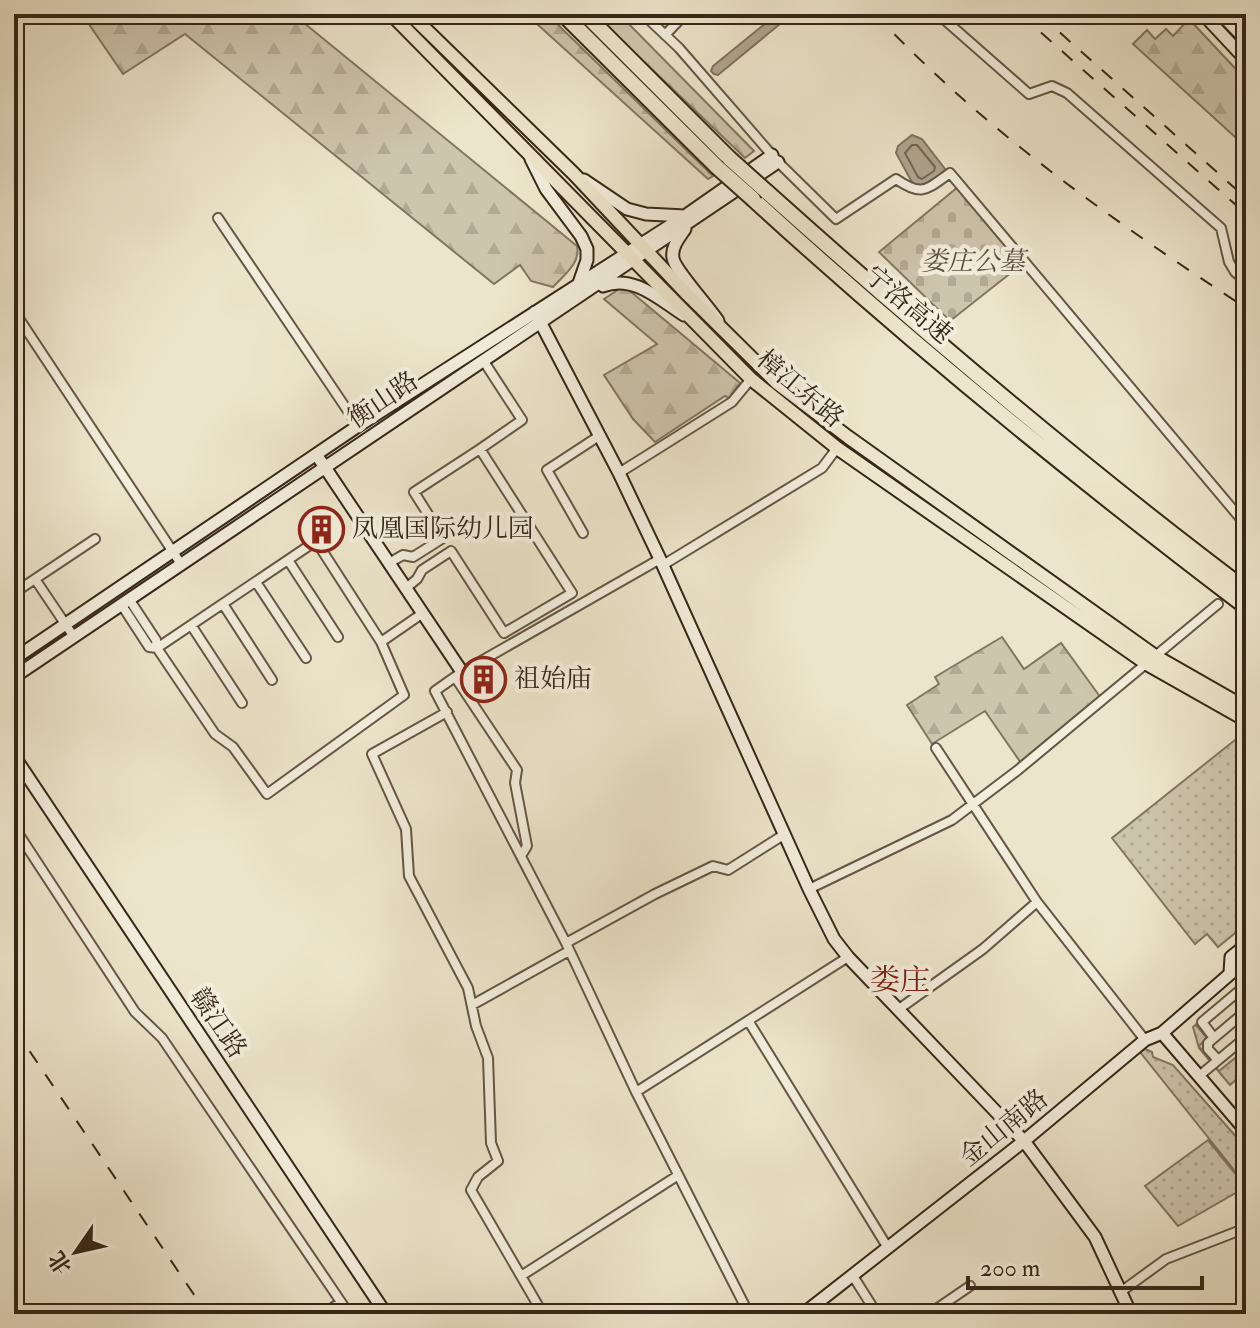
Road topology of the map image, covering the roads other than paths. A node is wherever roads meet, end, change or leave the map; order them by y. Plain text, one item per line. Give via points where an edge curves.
1 (391, 14) edge
2 (410, 14) edge
3 (563, 14) edge
4 (585, 14) edge
5 (643, 14) edge
6 (685, 14) edge
7 (938, 14) edge
8 (1203, 14) edge
9 (1221, 14) edge
10 (665, 35) junction
11 (1246, 40) edge
12 (1246, 60) edge
13 (527, 152) junction
14 (775, 159) junction
15 (723, 162) junction
16 (574, 174) junction
17 (218, 218) dead end
18 (687, 220) junction
19 (645, 246) junction
20 (629, 256) junction
21 (1246, 281) edge
22 (581, 288) junction
23 (14, 311) edge
24 (538, 316) junction
25 (691, 321) junction
26 (724, 332) junction
27 (483, 360) junction
28 (751, 379) junction
29 (358, 426) junction
30 (599, 436) junction
31 (837, 448) junction
32 (480, 449) junction
33 (316, 454) junction
34 (324, 466) junction
35 (619, 473) junction
36 (1246, 525) edge
37 (583, 533) dead end
38 (443, 538) junction
39 (95, 539) dead end
40 (451, 551) junction
41 (173, 552) junction
42 (288, 560) junction
43 (662, 562) junction
44 (389, 563) junction
45 (181, 564) junction
46 (35, 579) junction
47 (256, 582) junction
48 (406, 588) junction
49 (1246, 590) edge
50 (14, 593) edge
51 (125, 602) junction
52 (223, 604) junction
53 (1218, 604) dead end
54 (1246, 607) edge
55 (423, 613) junction
56 (66, 624) junction
57 (191, 625) junction
58 (74, 637) junction
59 (338, 637) dead end
60 (381, 642) junction
61 (157, 648) junction
62 (306, 658) dead end
63 (14, 659) edge
64 (1151, 660) junction
65 (458, 675) junction
66 (14, 677) edge
67 (272, 680) dead end
68 (242, 703) dead end
69 (1246, 708) edge
70 (447, 712) junction
71 (1246, 720) edge
72 (936, 748) dead end
73 (14, 756) edge
74 (973, 805) junction
75 (14, 827) edge
76 (785, 834) junction
77 (521, 856) junction
78 (809, 889) junction
79 (1037, 902) junction
80 (1246, 945) edge
81 (568, 947) junction
82 (848, 957) junction
83 (1245, 962) edge
84 (1230, 973) junction
85 (1246, 985) edge
86 (472, 1005) junction
87 (899, 1009) junction
88 (1246, 1011) edge
89 (749, 1022) junction
90 (1162, 1033) junction
91 (1246, 1037) edge
92 (1214, 1038) junction
93 (1145, 1040) junction
94 (1218, 1060) junction
95 (1199, 1076) junction
96 (636, 1092) junction
97 (1246, 1131) edge
98 (1024, 1141) junction
99 (677, 1176) junction
100 (1246, 1228) edge
101 (888, 1248) junction
102 (521, 1276) junction
103 (853, 1276) junction
104 (970, 1286) dead end
105 (1122, 1291) junction
106 (341, 1302) junction
107 (1130, 1310) edge
108 (324, 1314) edge
109 (349, 1314) edge
110 (386, 1314) edge
111 (543, 1314) edge
112 (749, 1314) edge
113 (803, 1314) edge
114 (877, 1314) edge
115 (929, 1314) edge
116 (1117, 1314) edge

1 - 13 main road, 樟江东路
2 - 16 main road, 樟江东路
3 - 15 highway, 宁洛高速
4 - 15 highway, 宁洛高速
5 - 10 street
6 - 10 street
7 - 21 street via 1029,94 1052,86 1067,93 1221,228 1229,262
8 - 12 street
9 - 11 street
10 - 14 street
13 - 20 main road, 樟江东路
13 - 22 street via 587,249
14 - 18 street, 衡山路
14 - 36 street via 836,219 896,179 924,191 950,173
15 - 49 highway, 宁洛高速, bridge via 767,192 1059,445
15 - 54 highway, 宁洛高速, bridge via 753,199 856,293 1037,444
16 - 18 street via 627,209
16 - 19 main road, 樟江东路
17 - 29 street
18 - 19 street, 衡山路
18 - 26 street via 675,242 674,264
19 - 20 street, 衡山路
19 - 26 main road, 樟江东路
20 - 22 street, 衡山路
20 - 25 main road, 樟江东路
22 - 24 street, 衡山路
22 - 25 street via 624,282 643,288
23 - 41 street
24 - 27 street, 衡山路
24 - 29 street, 衡山路
24 - 30 street
25 - 28 main road, 樟江东路
26 - 64 main road, 樟江东路 via 777,383
27 - 32 street via 522,420
27 - 34 street, 衡山路
28 - 31 main road, 樟江东路
28 - 35 street via 732,402
29 - 33 street, 衡山路
30 - 35 street
30 - 37 street via 547,470
31 - 43 street via 822,468
31 - 64 main road, 樟江东路
32 - 38 street via 414,492
32 - 40 street via 572,593 504,633
33 - 34 street
33 - 41 street, 衡山路
34 - 44 street
34 - 45 street, 衡山路
35 - 43 street
38 - 40 street
38 - 44 street via 413,557 403,555
39 - 46 street
40 - 48 street
41 - 45 street
41 - 56 street, 衡山路
42 - 47 street
42 - 59 street
42 - 60 street via 316,541
43 - 65 street
43 - 76 street
44 - 48 street
45 - 51 street, 衡山路
46 - 50 street
46 - 56 street
47 - 52 street
47 - 62 street
48 - 55 street
51 - 58 street, 衡山路
51 - 61 street via 149,647
52 - 57 street
52 - 67 street
53 - 64 street
55 - 60 street
55 - 65 street
56 - 58 street
56 - 63 street, 衡山路
57 - 61 street
57 - 68 street
58 - 66 street, 衡山路
60 - 61 street via 404,695 267,794 233,747 215,734
64 - 69 main road, 樟江东路
64 - 71 main road, 樟江东路
64 - 74 street
65 - 70 street via 435,691
65 - 77 street via 517,770 527,846
70 - 77 street
70 - 86 street via 372,754 406,829 409,876
72 - 74 street
73 - 110 street, 赣江路
74 - 78 street
74 - 79 street
75 - 106 street via 135,1012 162,1038
76 - 78 street
76 - 81 street via 728,870 713,866 655,894
77 - 81 street
78 - 82 street
79 - 87 street via 983,949
79 - 93 street
80 - 84 street, 金山南路 via 1231,957
81 - 86 street
81 - 96 street
82 - 87 street
82 - 89 street
83 - 84 street, 金山南路
84 - 90 street, 金山南路
85 - 92 street via 1202,1022
86 - 102 street via 488,1058 491,1143 498,1161 471,1190
87 - 98 street
88 - 92 street
89 - 96 street
89 - 101 street
90 - 93 street, 金山南路
90 - 95 street
91 - 94 street
92 - 94 street via 1207,1046
93 - 98 street, 金山南路
94 - 95 street
95 - 97 street
96 - 99 street
98 - 101 street, 金山南路
98 - 105 street via 1095,1237
99 - 102 street
99 - 112 street
100 - 105 street via 1166,1259
101 - 103 street, 金山南路
102 - 111 street
103 - 113 street, 金山南路
103 - 114 street
104 - 115 street
105 - 107 street
106 - 108 street
106 - 109 street
107 - 116 street

